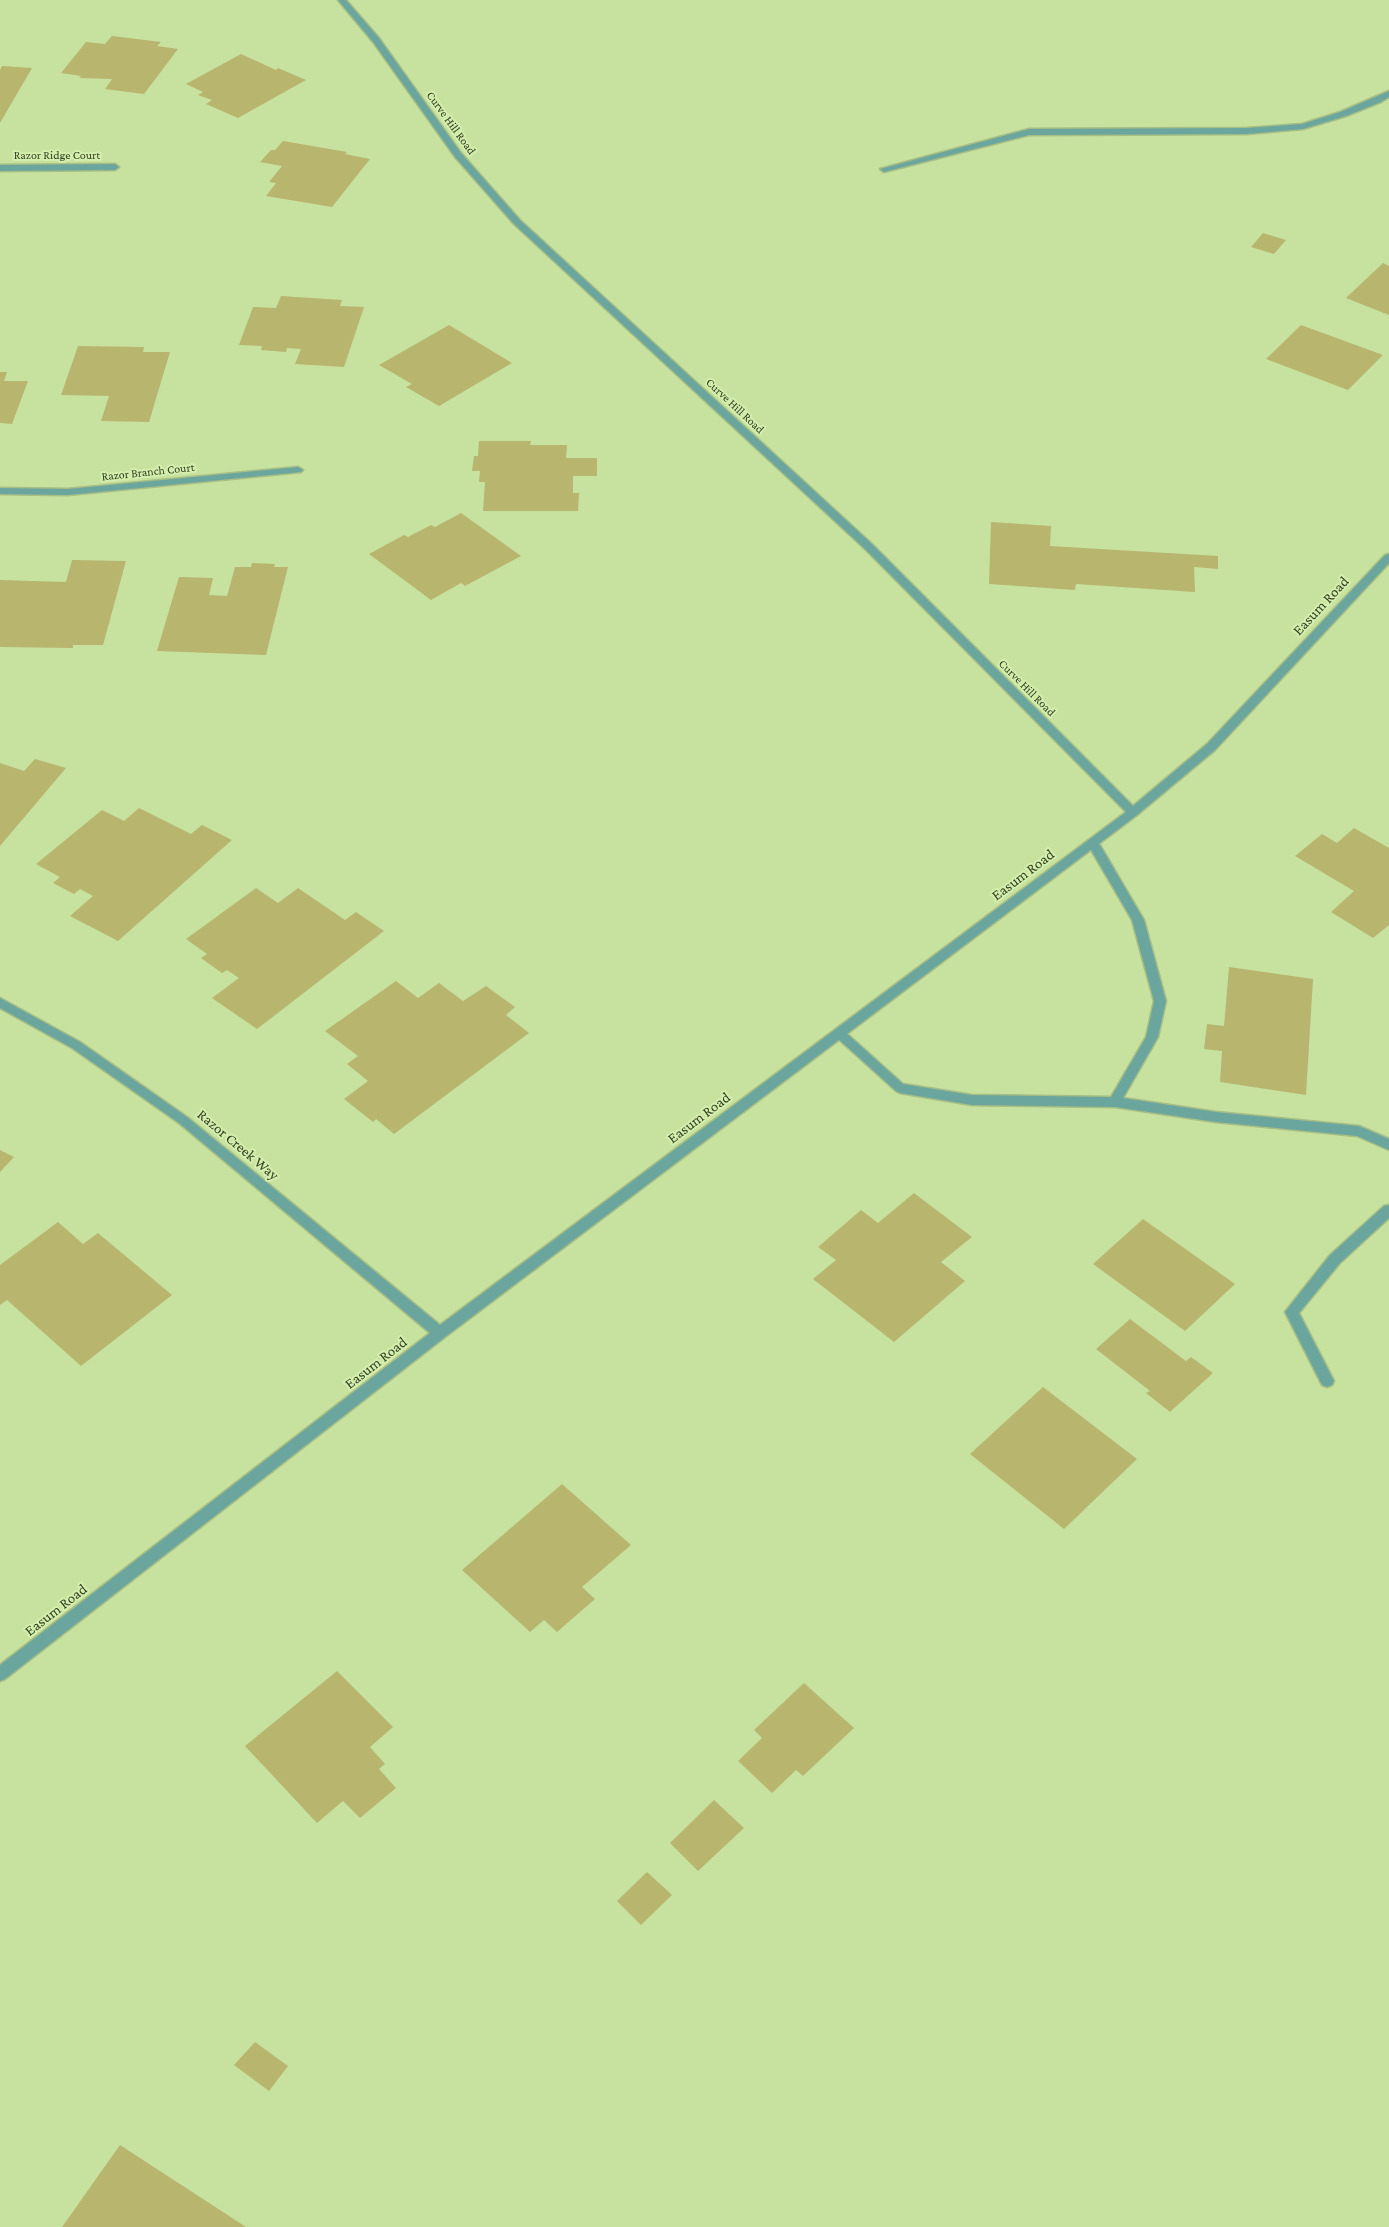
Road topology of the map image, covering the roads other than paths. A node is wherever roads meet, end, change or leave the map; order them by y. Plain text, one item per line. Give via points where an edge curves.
1 (342, 0) edge
2 (1389, 92) edge
3 (115, 167) dead end
4 (0, 168) edge
5 (884, 169) dead end
6 (298, 470) dead end
7 (0, 491) edge
8 (1389, 556) edge
9 (1133, 812) junction
10 (1093, 843) junction
11 (0, 1002) edge
12 (839, 1034) junction
13 (1115, 1102) junction
14 (1389, 1145) edge
15 (1389, 1210) edge
16 (440, 1333) junction
17 (1327, 1381) dead end
18 (0, 1674) edge

1 - 9 street, Curve Hill Road via 376,40 458,155 517,222 868,547
2 - 5 street via 1343,114 1303,126 1247,131 1029,132
3 - 4 street, Razor Ridge Court
6 - 7 street, Razor Branch Court via 68,492
8 - 9 street, Easum Road via 1211,747
9 - 10 street, Easum Road
10 - 12 street, Easum Road
10 - 13 street via 1138,920 1160,1001 1152,1036
11 - 16 street, Razor Creek Way via 76,1045 183,1120
12 - 13 street via 900,1088 972,1100
12 - 16 street, Easum Road
13 - 14 street via 1216,1117 1359,1131
15 - 17 street via 1335,1259 1292,1312
16 - 18 street, Easum Road

